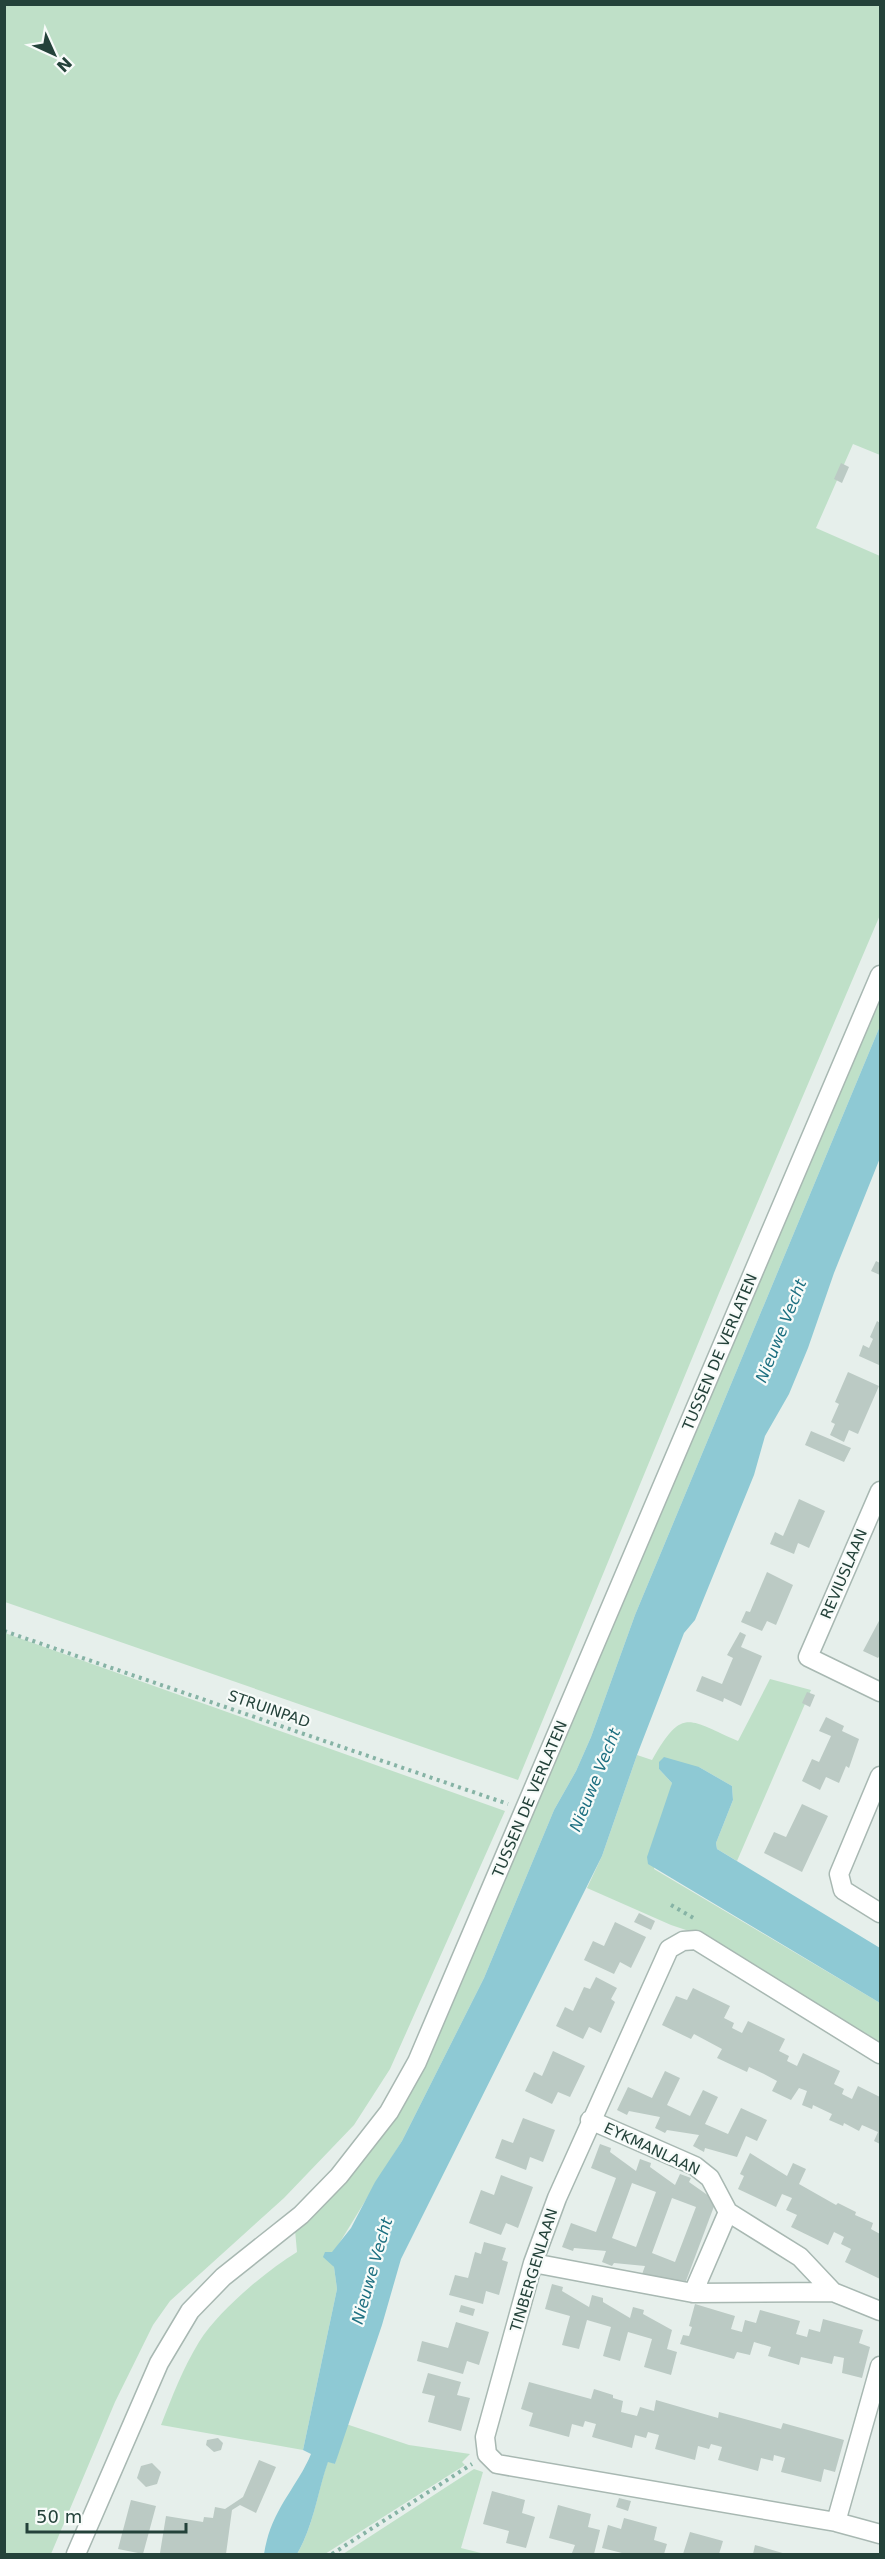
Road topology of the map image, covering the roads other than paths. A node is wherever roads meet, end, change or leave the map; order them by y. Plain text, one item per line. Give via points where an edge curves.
1 (880, 975) edge
2 (880, 1491) edge
3 (880, 1692) edge
4 (880, 1776) edge
5 (880, 1913) edge
6 (880, 2054) edge
7 (590, 2120) junction
8 (728, 2212) junction
9 (533, 2263) junction
10 (833, 2292) junction
11 (693, 2293) junction
12 (880, 2310) edge
13 (880, 2366) edge
14 (836, 2522) junction
15 (880, 2534) edge
16 (76, 2554) edge

1 - 16 street, TUSSEN DE VERLATEN via 429,2036 398,2096 370,2138 318,2199 223,2277 190,2310 159,2363
2 - 3 street, REVIUSLAAN via 808,1657
4 - 5 street via 839,1874 843,1890
6 - 7 street, TINBERGENLAAN via 696,1940 683,1941 669,1949
7 - 8 street, EYKMANLAAN via 695,2166 710,2178
7 - 9 street, TINBERGENLAAN
8 - 10 street via 800,2257
8 - 11 street
9 - 11 street
9 - 14 street, TINBERGENLAAN via 485,2437 487,2454 497,2464
10 - 11 street
10 - 12 street
13 - 14 street
14 - 15 street

